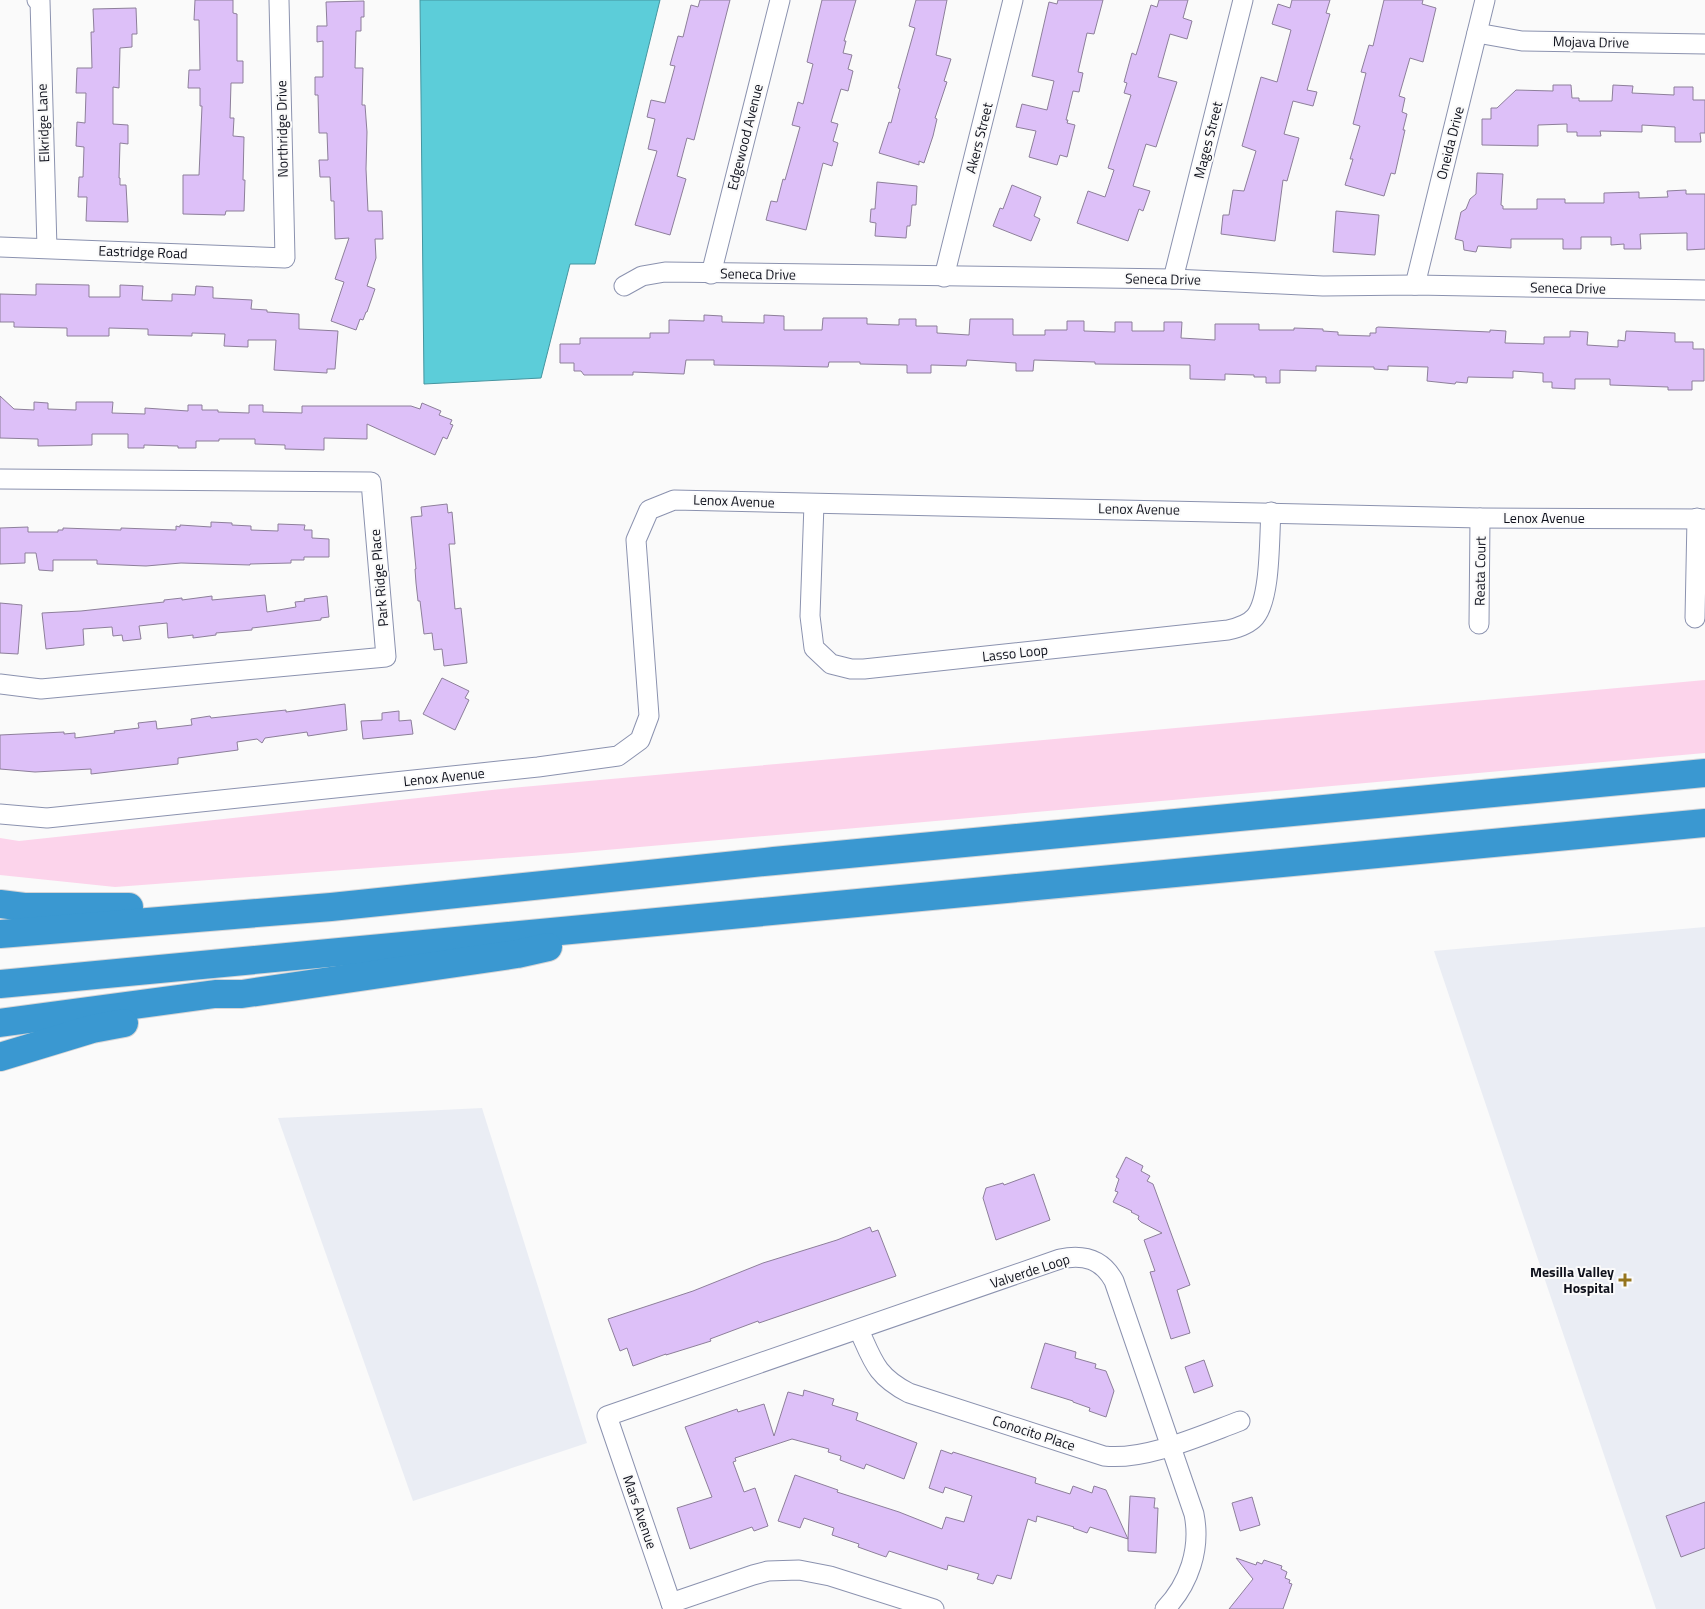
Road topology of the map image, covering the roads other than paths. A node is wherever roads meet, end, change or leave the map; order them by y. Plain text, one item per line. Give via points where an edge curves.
1 (36, 0) edge
2 (279, 0) edge
3 (780, 0) edge
4 (1013, 0) edge
5 (1243, 0) edge
6 (1485, 0) edge
7 (1477, 33) junction
8 (1705, 44) edge
9 (0, 246) edge
10 (47, 248) junction
11 (285, 258) joint
12 (711, 274) junction
13 (944, 277) junction
14 (1172, 279) junction
15 (1415, 285) junction
16 (624, 286) dead end
17 (1705, 290) edge
18 (0, 478) edge
19 (814, 504) junction
20 (1271, 512) junction
21 (1480, 518) junction
22 (1701, 518) edge
23 (1695, 618) dead end
24 (1479, 624) dead end
25 (0, 684) edge
26 (1705, 773) edge
27 (0, 814) edge
28 (1705, 823) edge
29 (0, 904) edge
30 (331, 907) junction
31 (686, 918) junction
32 (0, 934) edge
33 (0, 984) edge
34 (242, 994) junction
35 (0, 1023) edge
36 (0, 1057) edge
37 (859, 1330) junction
38 (607, 1416) joint
39 (1240, 1421) dead end
40 (1170, 1446) junction
41 (672, 1606) edge
42 (934, 1609) edge
43 (1165, 1609) edge

1 - 10 street, Elkridge Lane via 40,1
2 - 11 street, Northridge Drive
3 - 12 street, Edgewood Avenue
4 - 13 street, Akers Street
5 - 14 street, Mages Street
6 - 7 street, Oneida Drive
7 - 8 street, Mojava Drive via 1522,41
7 - 15 street, Oneida Drive
9 - 10 street, Eastridge Road
10 - 11 street, Eastridge Road
12 - 13 street, Seneca Drive
12 - 16 street, Seneca Drive via 665,272 632,280
13 - 14 street, Seneca Drive
14 - 15 street, Seneca Drive via 1323,286
15 - 17 street, Seneca Drive
18 - 25 street, Park Ridge Place via 370,482 386,657 41,689
19 - 20 street, Lenox Avenue
19 - 20 street, Lasso Loop via 810,616 814,648 831,664 851,669 1242,627 1255,618 1263,604
19 - 27 street, Lenox Avenue via 674,500 649,510 636,540 649,716 640,740 618,756 46,818
20 - 21 street, Lenox Avenue
21 - 22 street, Lenox Avenue
21 - 24 street, Reata Court
22 - 23 street
26 - 30 highway via 774,861
28 - 31 highway
29 - 30 highway via 24,908
30 - 32 highway
31 - 33 highway
31 - 34 highway via 517,954
34 - 35 highway via 215,994
34 - 36 highway via 218,1003 92,1029
37 - 38 street, Valverde Loop
37 - 40 street, Conocito Place via 880,1373 909,1393 1104,1456 1129,1456
37 - 40 street, Valverde Loop via 1060,1259 1078,1257 1096,1261 1114,1281
38 - 41 street, Mars Avenue
39 - 40 street, Conocito Place
40 - 43 street, Valverde Loop via 1194,1514 1196,1548 1189,1572
41 - 42 street via 753,1574 799,1570 830,1576

